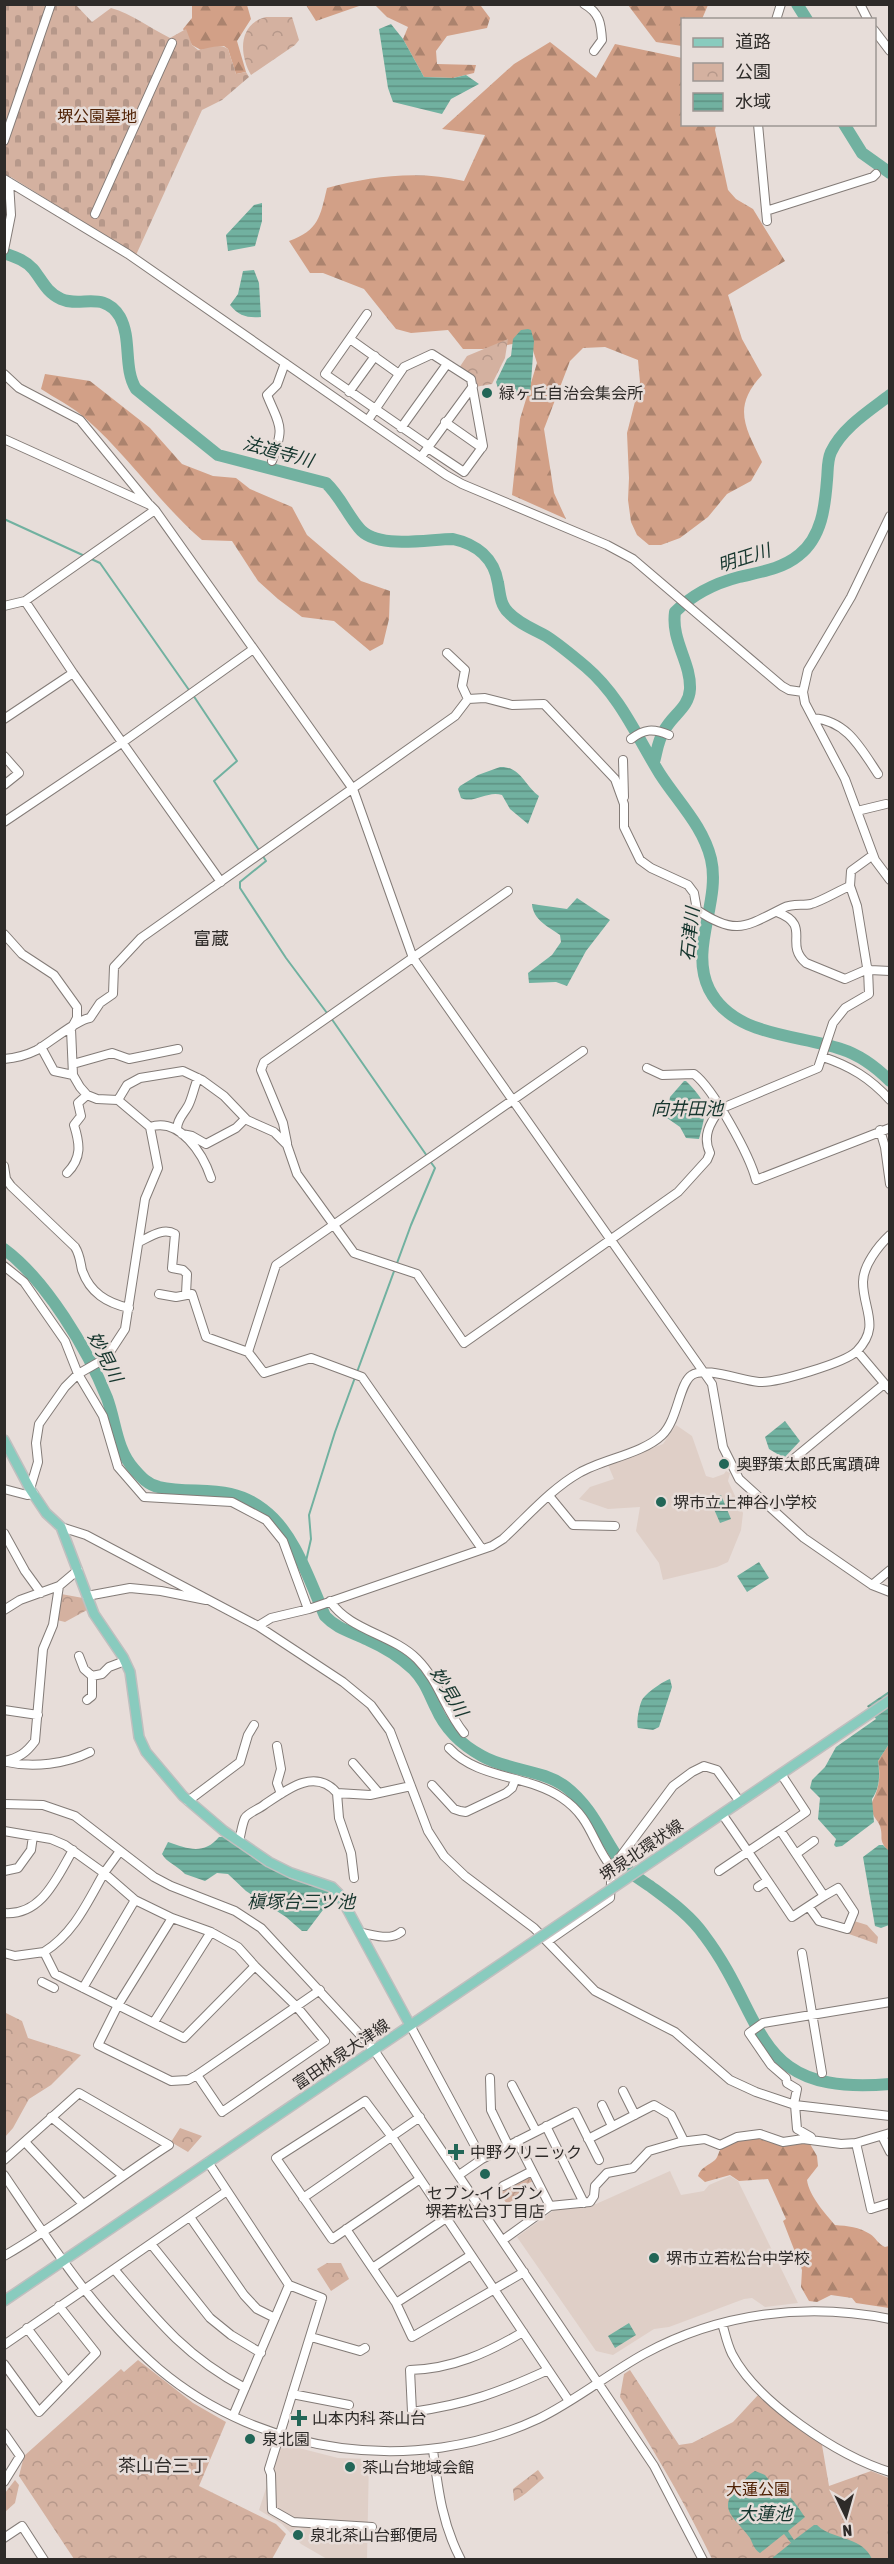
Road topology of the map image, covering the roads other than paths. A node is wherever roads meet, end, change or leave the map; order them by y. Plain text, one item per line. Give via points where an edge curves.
1 (51, 4) edge
2 (584, 4) edge
3 (860, 4) edge
4 (867, 18) edge
5 (876, 33) edge
6 (172, 43) dead end
7 (594, 51) dead end
8 (890, 51) edge
9 (758, 126) edge
10 (4, 141) edge
11 (876, 174) dead end
12 (7, 181) edge
13 (766, 212) junction
14 (95, 213) dead end
15 (767, 221) dead end
16 (4, 250) edge
17 (367, 314) dead end
18 (350, 339) junction
19 (375, 356) junction
20 (285, 363) junction
21 (447, 364) junction
22 (4, 374) edge
23 (399, 374) junction
24 (472, 386) junction
25 (349, 392) junction
26 (375, 410) junction
27 (368, 420) junction
28 (445, 422) junction
29 (401, 428) junction
30 (4, 439) edge
31 (428, 447) junction
32 (482, 448) junction
33 (421, 457) junction
34 (272, 461) dead end
35 (152, 508) junction
36 (890, 516) edge
37 (25, 601) junction
38 (4, 606) edge
39 (252, 650) junction
40 (447, 653) dead end
41 (73, 673) junction
42 (803, 692) junction
43 (468, 699) junction
44 (813, 718) junction
45 (4, 719) edge
46 (669, 735) dead end
47 (631, 739) dead end
48 (123, 742) junction
49 (4, 756) edge
50 (623, 760) dead end
51 (878, 774) dead end
52 (4, 785) edge
53 (353, 789) junction
54 (624, 804) junction
55 (886, 804) dead end
56 (857, 811) junction
57 (4, 822) edge
58 (873, 855) junction
59 (890, 880) edge
60 (221, 882) junction
61 (850, 886) junction
62 (508, 891) dead end
63 (777, 912) junction
64 (4, 934) edge
65 (413, 958) junction
66 (868, 969) junction
67 (890, 971) edge
68 (71, 1029) junction
69 (41, 1047) junction
70 (178, 1049) dead end
71 (583, 1051) dead end
72 (823, 1057) junction
73 (4, 1059) edge
74 (73, 1064) junction
75 (647, 1068) dead end
76 (74, 1075) junction
77 (198, 1078) junction
78 (87, 1095) junction
79 (512, 1099) junction
80 (118, 1100) junction
81 (890, 1100) edge
82 (720, 1109) junction
83 (245, 1119) junction
84 (150, 1127) junction
85 (890, 1128) edge
86 (880, 1130) junction
87 (179, 1131) junction
88 (287, 1145) junction
89 (4, 1166) edge
90 (67, 1173) dead end
91 (210, 1178) dead end
92 (890, 1184) edge
93 (335, 1224) junction
94 (890, 1235) edge
95 (611, 1240) junction
96 (139, 1242) junction
97 (4, 1266) edge
98 (159, 1294) dead end
99 (186, 1294) junction
100 (129, 1308) junction
101 (857, 1351) junction
102 (249, 1352) junction
103 (703, 1372) junction
104 (78, 1374) junction
105 (887, 1387) edge
106 (4, 1440) edge
107 (786, 1465) dead end
108 (4, 1489) edge
109 (32, 1491) junction
110 (550, 1497) junction
111 (615, 1526) dead end
112 (61, 1527) junction
113 (4, 1533) edge
114 (482, 1549) junction
115 (78, 1570) junction
116 (890, 1570) edge
117 (872, 1585) junction
118 (59, 1586) junction
119 (890, 1592) edge
120 (41, 1593) junction
121 (87, 1596) junction
122 (211, 1600) junction
123 (330, 1601) junction
124 (308, 1609) junction
125 (4, 1610) edge
126 (258, 1626) junction
127 (79, 1656) dead end
128 (125, 1661) junction
129 (92, 1676) junction
130 (87, 1700) dead end
131 (890, 1700) edge
132 (4, 1710) edge
133 (38, 1715) junction
134 (254, 1725) dead end
135 (464, 1733) dead end
136 (277, 1746) dead end
137 (449, 1748) dead end
138 (90, 1752) dead end
139 (4, 1761) edge
140 (353, 1763) dead end
141 (781, 1774) junction
142 (515, 1780) junction
143 (432, 1785) dead end
144 (411, 1786) junction
145 (378, 1792) junction
146 (337, 1793) junction
147 (281, 1794) junction
148 (188, 1801) junction
149 (740, 1802) junction
150 (4, 1804) edge
151 (722, 1814) junction
152 (780, 1830) junction
153 (4, 1831) edge
154 (33, 1836) junction
155 (239, 1841) junction
156 (814, 1841) dead end
157 (73, 1850) junction
158 (120, 1851) junction
159 (748, 1851) junction
160 (796, 1854) junction
161 (612, 1868) junction
162 (4, 1871) edge
163 (719, 1871) dead end
164 (104, 1873) junction
165 (354, 1878) dead end
166 (767, 1881) junction
167 (758, 1887) dead end
168 (824, 1896) junction
169 (135, 1900) junction
170 (809, 1906) junction
171 (4, 1912) edge
172 (172, 1918) junction
173 (211, 1932) junction
174 (401, 1932) dead end
175 (362, 1933) junction
176 (548, 1941) junction
177 (44, 1952) junction
178 (4, 1953) edge
179 (802, 1953) dead end
180 (255, 1966) junction
181 (42, 1982) dead end
182 (54, 1988) dead end
183 (83, 1988) junction
184 (320, 1990) junction
185 (890, 2002) edge
186 (118, 2005) junction
187 (297, 2007) junction
188 (813, 2015) junction
189 (154, 2022) junction
190 (410, 2025) junction
191 (374, 2050) junction
192 (822, 2073) dead end
193 (197, 2075) junction
194 (489, 2078) dead end
195 (512, 2085) dead end
196 (623, 2091) dead end
197 (602, 2105) dead end
198 (795, 2105) junction
199 (636, 2115) junction
200 (890, 2116) edge
201 (51, 2117) junction
202 (420, 2117) junction
203 (546, 2126) junction
204 (612, 2127) junction
205 (537, 2131) junction
206 (886, 2135) edge
207 (392, 2137) junction
208 (588, 2139) junction
209 (517, 2141) junction
210 (684, 2141) junction
211 (25, 2142) junction
212 (823, 2142) junction
213 (856, 2143) junction
214 (508, 2145) junction
215 (890, 2152) edge
216 (482, 2159) junction
217 (4, 2160) edge
218 (599, 2160) dead end
219 (208, 2162) junction
220 (532, 2171) junction
221 (4, 2175) edge
222 (122, 2175) junction
223 (459, 2175) junction
224 (420, 2179) junction
225 (502, 2186) dead end
226 (227, 2191) junction
227 (303, 2198) junction
228 (584, 2203) junction
229 (890, 2203) edge
230 (83, 2204) junction
231 (550, 2205) junction
232 (190, 2217) junction
233 (446, 2218) junction
234 (346, 2229) junction
235 (44, 2234) junction
236 (503, 2240) junction
237 (152, 2244) junction
238 (471, 2254) junction
239 (4, 2256) edge
240 (64, 2261) junction
241 (374, 2268) junction
242 (114, 2269) junction
243 (524, 2272) junction
244 (289, 2285) junction
245 (85, 2288) junction
246 (495, 2291) junction
247 (4, 2301) edge
248 (396, 2303) junction
249 (59, 2306) junction
250 (275, 2318) junction
251 (890, 2319) edge
252 (722, 2323) junction
253 (27, 2328) junction
254 (523, 2332) junction
255 (311, 2337) junction
256 (4, 2344) edge
257 (365, 2348) dead end
258 (261, 2353) junction
259 (4, 2364) edge
260 (548, 2370) junction
261 (599, 2381) junction
262 (68, 2382) junction
263 (245, 2388) junction
264 (292, 2394) junction
265 (569, 2401) junction
266 (349, 2405) dead end
267 (233, 2416) junction
268 (4, 2433) edge
269 (279, 2435) junction
270 (433, 2450) junction
271 (890, 2472) edge
272 (4, 2482) edge
273 (372, 2527) dead end
274 (4, 2538) edge
275 (44, 2559) edge
276 (461, 2559) edge
277 (703, 2559) edge

1 - 10 street
2 - 7 street via 598,15 601,23 602,40
3 - 4 street
5 - 8 street
6 - 14 street
9 - 13 street
11 - 13 street
12 - 16 street via 11,215
12 - 20 street via 128,254
13 - 15 street
17 - 18 street
18 - 19 street
18 - 25 street via 325,374
19 - 23 street
19 - 25 street
20 - 27 street
20 - 34 street via 277,385 267,395 280,435
21 - 23 street via 432,354 404,367
21 - 24 street via 471,379
21 - 29 street
22 - 35 street via 19,388 80,420
23 - 26 street
24 - 28 street
24 - 32 street
25 - 26 street
26 - 27 street
26 - 29 street
27 - 33 street
28 - 31 street
28 - 32 street
29 - 31 street
30 - 35 street
31 - 32 street via 464,472
31 - 33 street
33 - 42 street via 462,484 607,545 643,567 782,686
35 - 37 street
35 - 39 street
36 - 42 street via 851,597 808,670
37 - 38 street
37 - 41 street
39 - 48 street
39 - 53 street
40 - 43 street via 465,670 462,686
41 - 45 street
41 - 48 street
42 - 44 street
43 - 53 street via 455,716
43 - 54 street via 544,705 615,779
44 - 51 street via 830,720 844,729
44 - 56 street
46 - 47 street via 657,729 643,730
48 - 57 street
48 - 60 street
49 - 52 street via 19,773
50 - 54 street
53 - 60 street
53 - 65 street
54 - 63 street via 624,826 640,860 688,885 697,910 717,923 734,927 753,925
55 - 56 street
56 - 58 street
58 - 59 street
58 - 61 street via 851,871
60 - 68 street via 141,938 114,967 112,994 90,1018
61 - 63 street via 811,904 797,904
61 - 66 street
62 - 65 street
63 - 66 street via 795,923 796,946 806,963 845,979
64 - 68 street via 22,954 54,975 77,1007
65 - 79 street
65 - 88 street via 264,1062 261,1070 283,1124
66 - 67 street
66 - 72 street via 869,994 845,1008 831,1026
68 - 69 street
68 - 74 street
69 - 73 street
69 - 76 street via 54,1071
70 - 74 street via 129,1059 112,1053
71 - 79 street
72 - 81 street via 853,1068
72 - 82 street via 818,1068
74 - 76 street
75 - 82 street via 662,1075 694,1074 706,1085
76 - 78 street
77 - 80 street via 183,1071 140,1078 127,1085
77 - 83 street via 224,1096
77 - 87 street via 190,1104 178,1120
78 - 80 street
78 - 90 street via 78,1103 81,1116 74,1125 78,1161
79 - 93 street
79 - 95 street
80 - 84 street
82 - 86 street via 756,1180
82 - 95 street via 705,1140 710,1153 707,1160 678,1192
83 - 87 street via 206,1144
83 - 88 street via 274,1132
84 - 87 street via 159,1124
84 - 96 street via 158,1168 146,1199
85 - 86 street
86 - 92 street
87 - 91 street via 206,1163
88 - 93 street via 297,1174
89 - 100 street via 11,1186 75,1247 85,1276 102,1298
93 - 95 street via 354,1253 417,1274 464,1343
93 - 102 street via 276,1265
94 - 101 street via 865,1273 871,1320
95 - 103 street
96 - 99 street via 161,1232 175,1234 172,1268 187,1274
96 - 100 street
97 - 104 street via 24,1282 65,1341
98 - 99 street
99 - 102 street via 192,1294 196,1302 206,1337
100 - 104 street via 125,1329 106,1358
101 - 103 street via 845,1359 772,1383
101 - 105 street
102 - 114 street via 264,1373 311,1358 362,1377
103 - 110 street via 687,1380 673,1421 656,1440 579,1473
103 - 117 street via 715,1391 723,1447 739,1479 804,1538
104 - 109 street via 64,1387 39,1424
104 - 124 street via 104,1416 118,1467 144,1497 232,1502 266,1520 283,1541
105 - 107 street
106 - 109 main road, 富田林泉大津線
108 - 109 street via 27,1495
109 - 112 main road, 富田林泉大津線
110 - 111 street via 573,1525
110 - 114 street via 503,1539
112 - 115 main road, 富田林泉大津線
112 - 122 street via 86,1535
113 - 120 street
114 - 123 street
115 - 118 street
115 - 121 main road, 富田林泉大津線
116 - 117 street
117 - 119 street
118 - 120 street
118 - 133 street via 53,1625 43,1649
120 - 125 street
121 - 122 street via 130,1588
121 - 128 main road, 富田林泉大津線 via 98,1622
122 - 126 street
123 - 124 street
123 - 135 street via 345,1618 416,1658 430,1674
124 - 126 street via 271,1618
126 - 144 street via 343,1682 371,1706 390,1731
127 - 129 street
128 - 129 street
128 - 148 main road, 富田林泉大津線 via 146,1752
129 - 130 street via 92,1696
131 - 141 main road, 堺泉北環状線
132 - 133 street
133 - 139 street via 35,1740 27,1752
134 - 148 street via 240,1762
136 - 147 street via 281,1769 277,1783
137 - 142 street via 480,1769
138 - 139 street via 72,1760 43,1764
140 - 145 street
141 - 149 main road, 堺泉北環状線
141 - 152 street via 806,1812
142 - 143 street via 507,1794 466,1812 454,1809
142 - 161 street via 552,1792 574,1808
144 - 145 street
144 - 176 street via 428,1831 444,1856
145 - 146 street
146 - 147 street via 322,1781 300,1784
146 - 165 street
147 - 155 street via 245,1818
148 - 155 main road, 富田林泉大津線
149 - 151 main road, 堺泉北環状線
149 - 161 street via 717,1770 704,1766 692,1772 674,1786
150 - 158 street via 43,1805 75,1816
151 - 159 street
151 - 190 main road, 堺泉北環状線, bridge
152 - 159 street
152 - 160 street
153 - 154 street
154 - 157 street via 51,1839
154 - 162 street via 31,1850 18,1868
155 - 175 main road, 富田林泉大津線 via 269,1862 335,1890
156 - 160 street
157 - 164 street
157 - 171 street via 39,1902 27,1909
158 - 164 street
158 - 184 street via 154,1877 235,1911 261,1928
159 - 163 street
159 - 166 street
160 - 168 street
161 - 176 street via 610,1898
164 - 169 street
164 - 177 street via 77,1922
166 - 167 street
166 - 170 street via 792,1917
168 - 170 street
168 - 170 street via 838,1888 854,1912 847,1929 819,1921
169 - 172 street
169 - 183 street
172 - 173 street
172 - 186 street
173 - 180 street via 238,1947
173 - 189 street
174 - 175 street via 387,1937
175 - 190 main road, 富田林泉大津線
176 - 198 street via 595,1991 682,2037 730,2080
177 - 178 street via 15,1956
177 - 183 street via 55,1974
179 - 188 street
180 - 187 street
180 - 189 street via 184,2038
181 - 182 street
183 - 186 street
184 - 187 street
184 - 191 street
185 - 188 street
186 - 189 street
186 - 193 street via 98,2045 171,2081
187 - 193 street
187 - 193 street via 325,2041 222,2112
188 - 192 street
188 - 198 street via 763,2023 749,2033 771,2065 796,2089
190 - 191 main road, 富田林泉大津線
190 - 216 street
191 - 202 street
191 - 219 main road, 富田林泉大津線
194 - 214 street via 491,2110
195 - 205 street
196 - 199 street
197 - 204 street
198 - 200 street
198 - 212 street via 800,2133
199 - 204 street
199 - 210 street via 654,2105 670,2115
201 - 211 street
201 - 222 street
201 - 222 street via 79,2093 169,2145
202 - 207 street
202 - 223 street
203 - 205 street
203 - 208 street via 575,2112
203 - 228 street
204 - 208 street
205 - 209 street
206 - 213 street
206 - 215 street
207 - 224 street
207 - 227 street
207 - 227 street via 365,2101 276,2158
208 - 218 street
209 - 214 street
209 - 220 street
210 - 212 street via 705,2139 720,2145 737,2137 760,2134 783,2142
210 - 228 street via 649,2151 633,2168 607,2173 595,2186 590,2202
211 - 217 street
211 - 230 street
212 - 213 street
213 - 229 street via 871,2208
214 - 216 street
216 - 223 street
219 - 226 street
219 - 240 main road, 富田林泉大津線
220 - 225 street
220 - 231 street
221 - 235 street
222 - 230 street
223 - 236 street
224 - 233 street
224 - 234 street
226 - 232 street
226 - 244 street
227 - 234 street via 332,2239
228 - 231 street
230 - 235 street
231 - 236 street
232 - 237 street
232 - 250 street via 244,2295 257,2309
233 - 238 street
233 - 241 street
234 - 241 street
235 - 239 street
235 - 240 street
236 - 243 street
237 - 242 street
237 - 258 street via 210,2318
238 - 246 street
238 - 248 street
240 - 245 street
240 - 247 main road, 富田林泉大津線
241 - 248 street
242 - 245 street
242 - 263 street via 196,2358
243 - 246 street
243 - 261 street
244 - 250 street
244 - 255 street via 322,2298
245 - 249 street
245 - 267 street via 159,2369
246 - 248 street via 412,2337
246 - 254 street
249 - 253 street
249 - 262 street via 96,2353
250 - 258 street
251 - 252 street via 805,2311
252 - 261 street via 666,2343
252 - 271 street via 732,2354 762,2392 842,2452
253 - 256 street
253 - 262 street
254 - 260 street
254 - 260 street via 477,2356 410,2370 412,2412 479,2400
255 - 257 street via 360,2351
255 - 264 street
258 - 263 street
259 - 262 street via 39,2412
260 - 265 street
261 - 265 street
261 - 277 street via 654,2466
263 - 267 street
264 - 266 street
264 - 269 street
265 - 270 street via 513,2429
267 - 269 street
268 - 272 street via 20,2456
269 - 270 street via 361,2451
269 - 273 street via 269,2469 274,2513 293,2522
270 - 276 street via 440,2503
274 - 275 street via 22,2526

